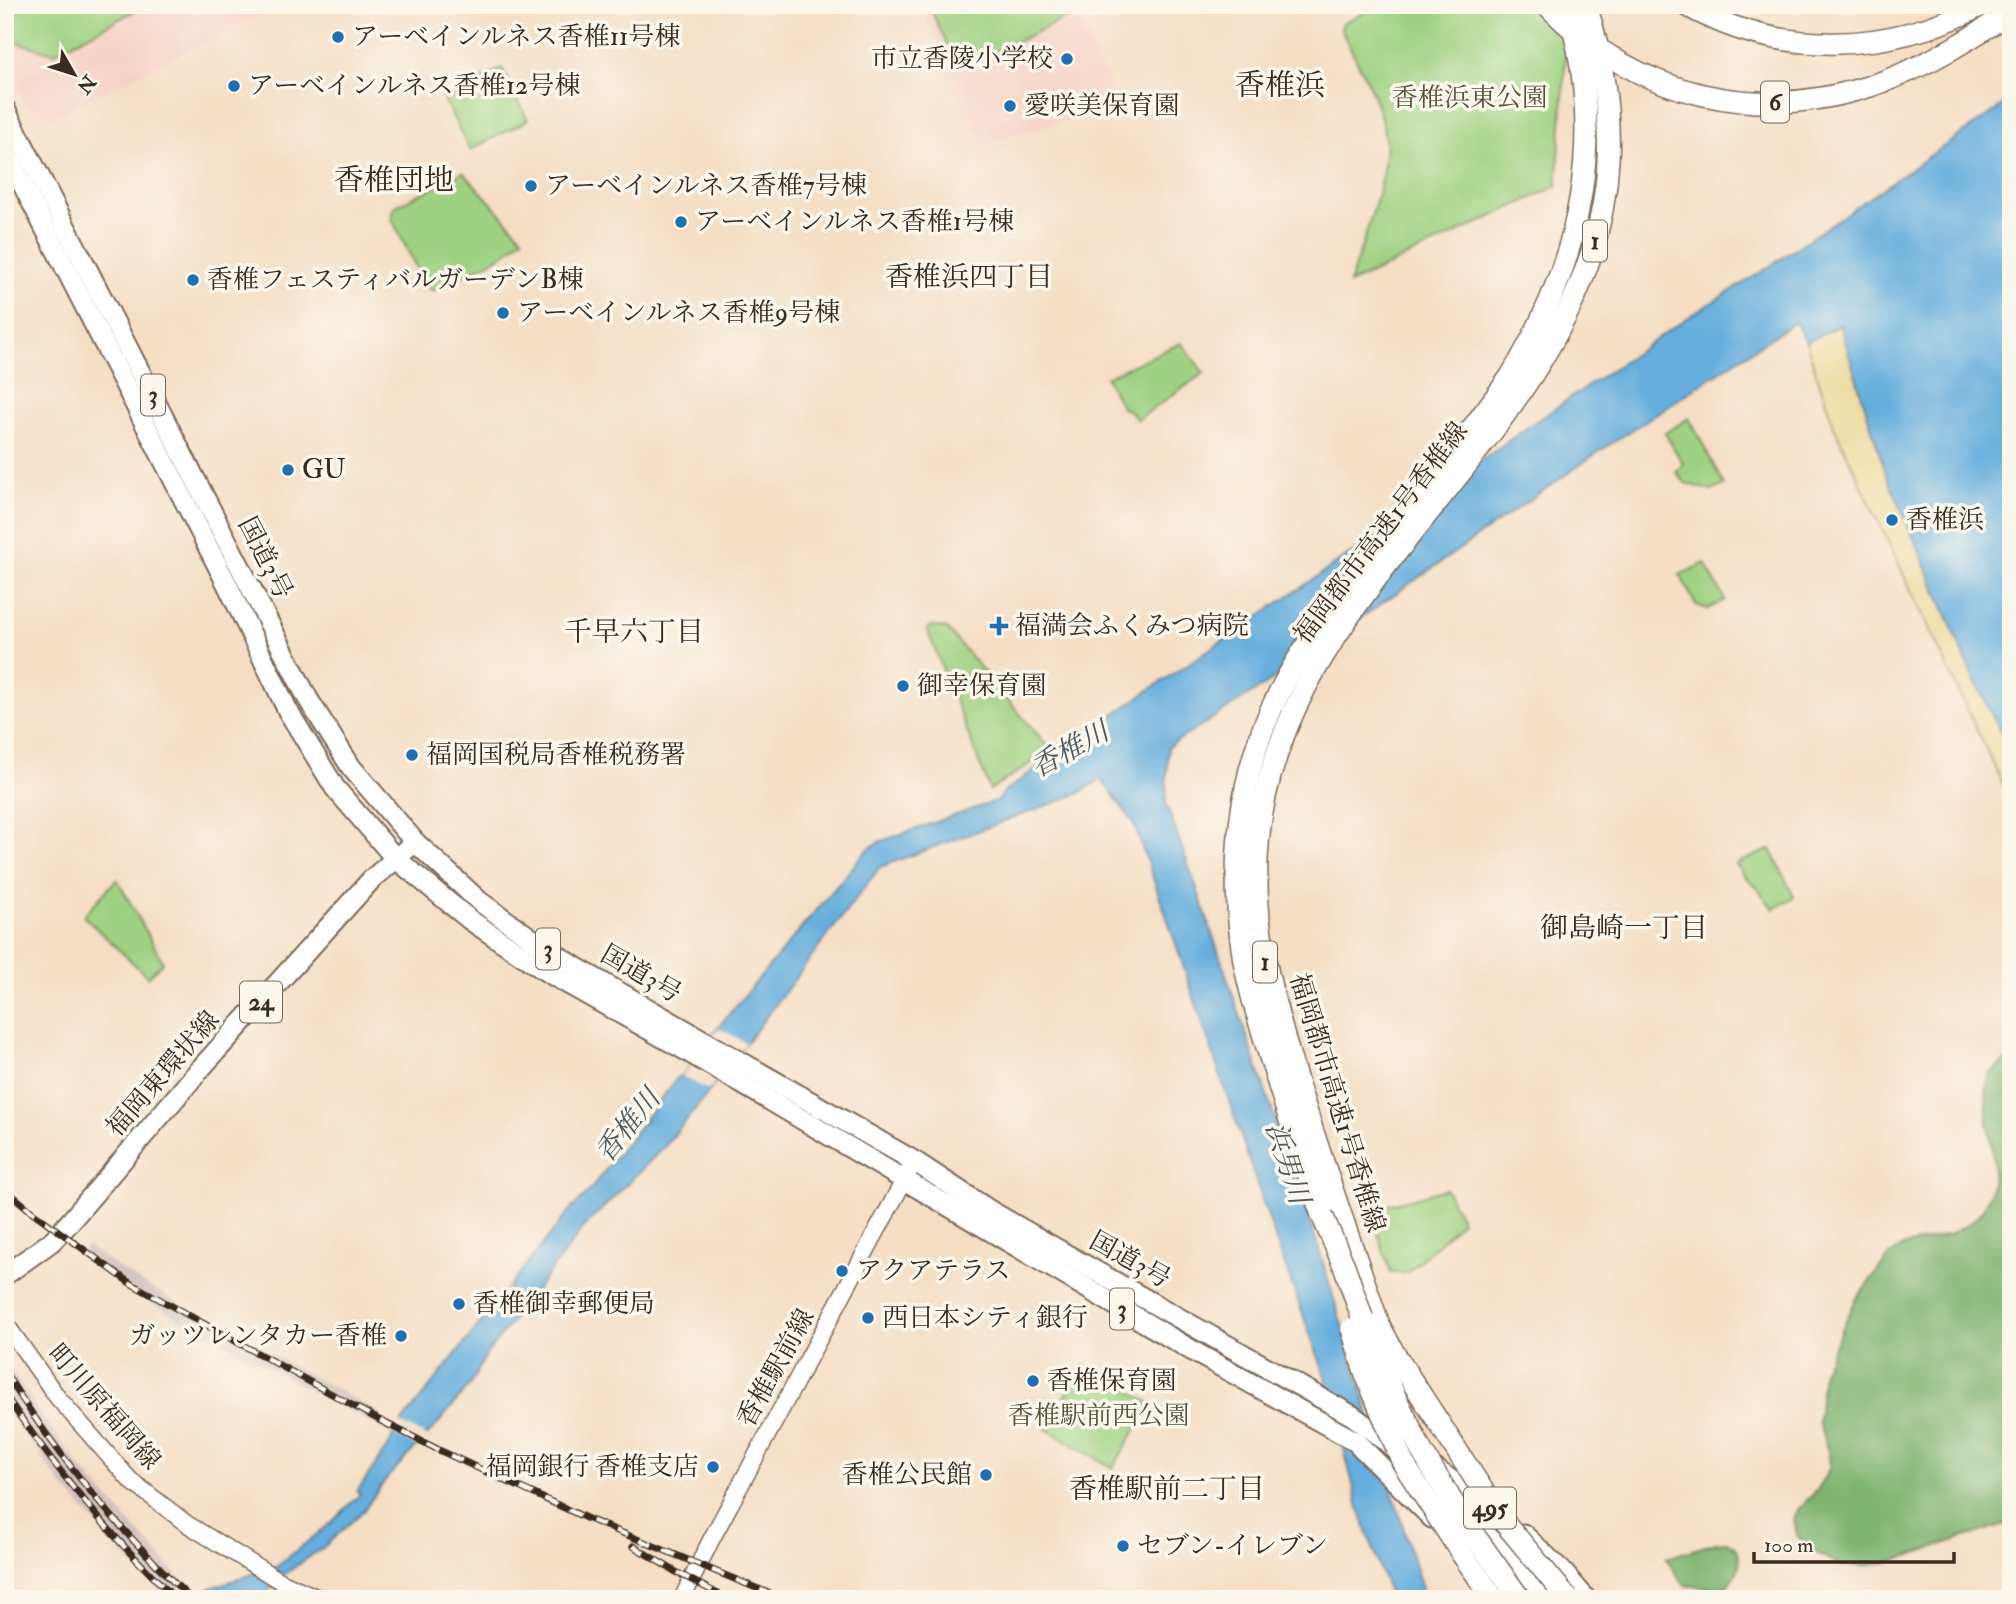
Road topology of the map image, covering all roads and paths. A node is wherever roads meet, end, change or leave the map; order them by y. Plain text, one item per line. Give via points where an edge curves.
1 (1547, 5) edge
2 (1567, 5) edge
3 (1586, 5) edge
4 (1686, 5) edge
5 (1982, 5) edge
6 (2011, 12) edge
7 (5, 109) edge
8 (5, 150) edge
9 (415, 842) junction
10 (395, 858) junction
11 (691, 1043) junction
12 (914, 1161) junction
13 (904, 1180) junction
14 (1322, 1215) junction
15 (5, 1275) edge
16 (5, 1323) edge
17 (1379, 1325) junction
18 (1384, 1436) junction
19 (320, 1599) edge
20 (682, 1599) edge
21 (1494, 1599) edge
22 (1518, 1599) edge
23 (1537, 1599) edge
24 (1549, 1599) edge
25 (1568, 1599) edge
26 (1586, 1599) edge

1 - 6 highway, 6 via 1587,41 1636,72 1702,96 1758,103 1822,98 1887,80
2 - 14 highway, 福岡都市高速1号香椎線 / 1 via 1585,88 1587,145 1579,211 1559,283 1511,376 1302,653 1263,729 1242,805 1236,874 1242,951 1253,1003
3 - 17 highway, 福岡都市高速1号香椎線 / 1 via 1603,67 1610,149 1601,215 1578,291 1563,326 1527,385 1356,604 1318,662 1282,737 1258,841 1258,909 1273,1000
4 - 5 highway via 1759,36 1818,44 1902,36
7 - 9 main road, 国道3号 / 3 via 308,699 351,767
8 - 10 main road, 国道3号 / 3 via 288,711 335,788
9 - 10 main road, 福岡東環状線 / 24
9 - 11 main road, 国道3号 / 3 via 479,901
10 - 11 main road, 国道3号 / 3 via 470,920 547,972
10 - 15 main road, 福岡東環状線 / 24 via 201,1068 56,1236
11 - 12 main road, 国道3号 / 3 via 743,1062
11 - 13 main road, 国道3号 / 3 via 729,1077
12 - 13 main road, 香椎駅前線
12 - 18 main road, 国道3号 / 3 via 1067,1255
13 - 20 main road, 香椎駅前線
13 - 22 main road, 国道3号 / 3 via 1355,1441
14 - 21 highway, bridge via 1366,1375 1403,1463
14 - 22 highway, 福岡都市高速1号香椎線 / 1, bridge via 1375,1354 1412,1432 1464,1521
16 - 19 main road, 町川原福岡線 via 58,1398 130,1480 187,1524 282,1582
17 - 23 highway, 福岡都市高速1号香椎線 / 1, bridge via 1407,1392 1452,1477
17 - 25 highway, bridge via 1500,1517
18 - 24 main road, 国道3号 / 3
18 - 26 main road, 495 via 1518,1529

